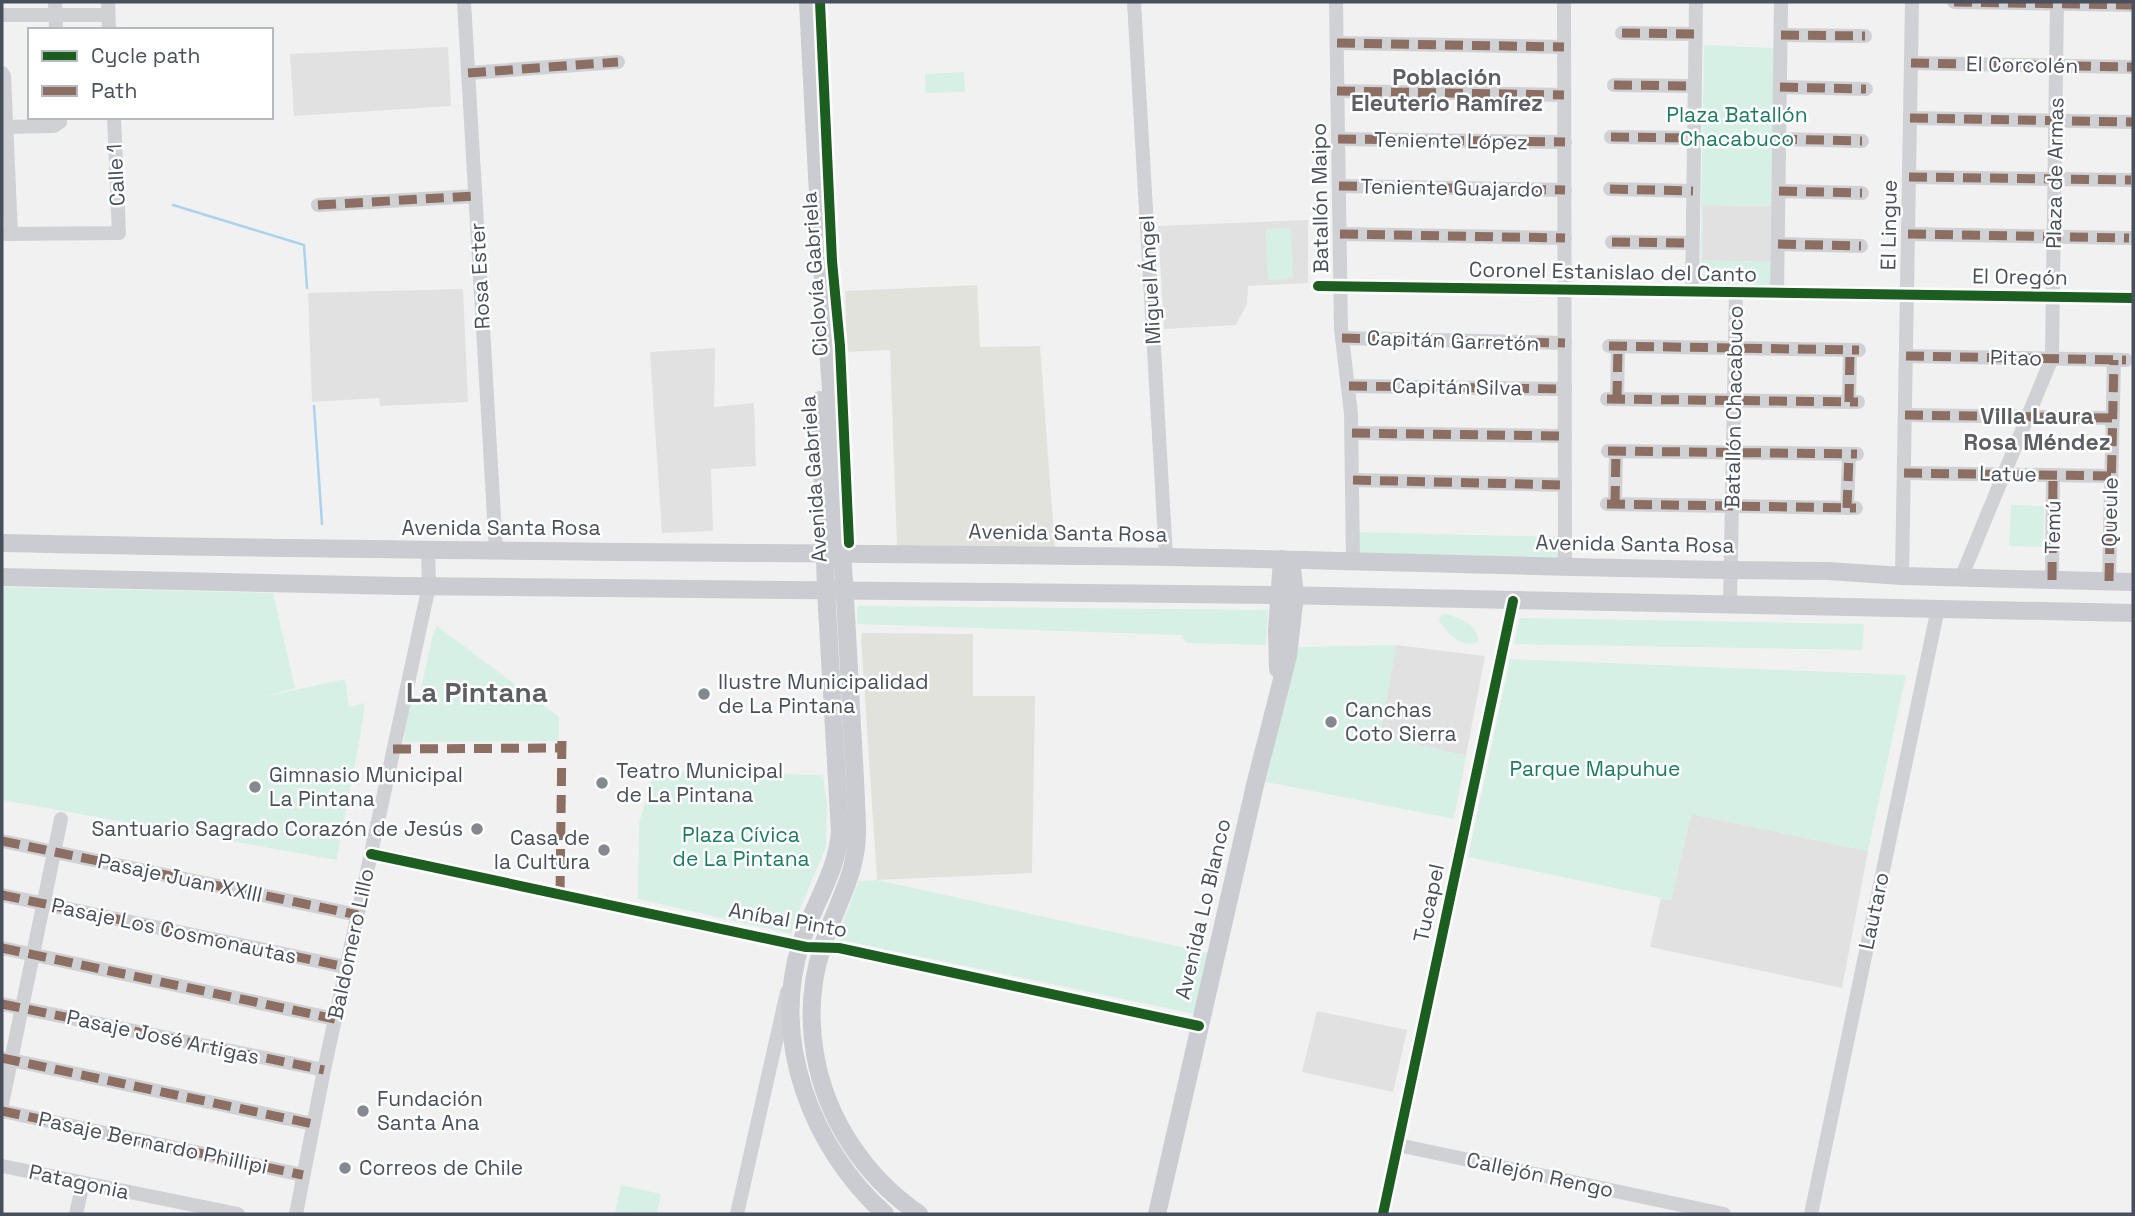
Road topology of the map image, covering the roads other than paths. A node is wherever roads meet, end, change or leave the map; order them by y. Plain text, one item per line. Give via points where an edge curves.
1 (464, 2) edge
2 (797, 2) edge
3 (808, 2) edge
4 (1134, 2) edge
5 (1336, 2) edge
6 (1564, 2) edge
7 (1696, 2) edge
8 (1781, 2) edge
9 (1912, 2) edge
10 (1954, 2) edge
11 (2057, 3) edge
12 (2133, 5) edge
13 (2, 15) edge
14 (56, 15) edge
15 (108, 15) edge
16 (1622, 33) dead end
17 (1695, 34) junction
18 (1781, 35) junction
19 (1865, 36) dead end
20 (1337, 43) junction
21 (1564, 47) junction
22 (618, 62) dead end
23 (1911, 63) junction
24 (2056, 65) junction
25 (2133, 66) edge
26 (2, 73) edge
27 (468, 73) junction
28 (1614, 85) dead end
29 (1695, 86) junction
30 (1780, 87) junction
31 (1866, 89) dead end
32 (1337, 91) junction
33 (1564, 95) junction
34 (1910, 118) junction
35 (60, 119) edge
36 (114, 119) edge
37 (2056, 121) junction
38 (2133, 122) edge
39 (6, 127) junction
40 (1611, 137) dead end
41 (1694, 138) junction
42 (1338, 139) junction
43 (1779, 139) junction
44 (1862, 141) dead end
45 (1564, 142) junction
46 (5, 173) edge
47 (1909, 177) junction
48 (2055, 179) junction
49 (2131, 180) dead end
50 (1339, 186) junction
51 (1610, 189) dead end
52 (1564, 190) junction
53 (1693, 191) junction
54 (1779, 191) junction
55 (1862, 193) dead end
56 (475, 196) junction
57 (318, 205) dead end
58 (6, 234) edge
59 (1340, 234) junction
60 (1908, 234) junction
61 (2054, 237) junction
62 (1565, 238) junction
63 (2129, 238) dead end
64 (1612, 242) dead end
65 (1692, 243) junction
66 (1778, 244) junction
67 (1861, 246) dead end
68 (1318, 286) dead end
69 (1340, 287) junction
70 (1565, 290) junction
71 (1692, 292) junction
72 (1735, 293) junction
73 (1777, 293) junction
74 (1907, 295) junction
75 (2053, 297) junction
76 (2133, 298) edge
77 (1342, 338) junction
78 (1565, 344) junction
79 (1735, 348) junction
80 (1906, 356) junction
81 (2051, 358) junction
82 (2120, 360) joint
83 (1349, 386) junction
84 (1565, 389) junction
85 (1734, 400) junction
86 (1905, 415) junction
87 (2027, 417) junction
88 (2112, 418) junction
89 (1352, 433) junction
90 (1565, 436) junction
91 (1733, 453) junction
92 (1904, 473) junction
93 (2004, 474) junction
94 (2053, 475) junction
95 (2111, 476) junction
96 (1353, 480) junction
97 (1565, 485) junction
98 (1732, 506) junction
99 (2, 543) edge
100 (428, 551) junction
101 (496, 551) junction
102 (834, 553) junction
103 (1166, 557) junction
104 (1287, 559) junction
105 (1353, 561) junction
106 (1565, 566) junction
107 (1731, 575) junction
108 (1902, 576) junction
109 (2, 577) edge
110 (1961, 578) junction
111 (2052, 580) junction
112 (2109, 581) junction
113 (2133, 582) edge
114 (429, 586) junction
115 (835, 590) junction
116 (1287, 595) junction
117 (1513, 601) junction
118 (1730, 606) junction
119 (1938, 608) junction
120 (2133, 613) edge
121 (61, 819) dead end
122 (2, 841) edge
123 (54, 852) junction
124 (371, 854) junction
125 (2, 895) edge
126 (44, 904) junction
127 (358, 915) junction
128 (800, 946) junction
129 (2, 948) edge
130 (822, 948) junction
131 (33, 955) junction
132 (346, 967) junction
133 (794, 974) junction
134 (2, 1004) edge
135 (22, 1008) junction
136 (335, 1019) junction
137 (1199, 1026) junction
138 (815, 1050) junction
139 (6, 1059) edge
140 (796, 1062) junction
141 (324, 1070) junction
142 (768, 1081) junction
143 (2, 1104) edge
144 (2, 1111) edge
145 (313, 1124) junction
146 (1398, 1144) junction
147 (2, 1166) edge
148 (303, 1175) junction
149 (83, 1183) junction
150 (76, 1214) edge
151 (238, 1214) edge
152 (296, 1214) edge
153 (737, 1214) edge
154 (885, 1214) edge
155 (919, 1214) edge
156 (1157, 1214) edge
157 (1383, 1214) edge
158 (1724, 1214) edge
159 (1811, 1214) edge

1 - 27 street, Rosa Ester
2 - 102 main road, Avenida Gabriela
3 - 102 main road, Avenida Gabriela via 828,346
4 - 103 street, Miguel Ángel
5 - 20 street, Batallón Maipo
6 - 21 street
7 - 17 street
8 - 18 street, Batallón Chacabuco
9 - 23 street, El Lingue
10 - 11 street
11 - 12 street
11 - 24 street, Plaza de Armas
13 - 14 street
14 - 15 street
16 - 17 street
17 - 29 street
18 - 19 street
18 - 30 street, Batallón Chacabuco
20 - 21 street
20 - 32 street, Batallón Maipo
21 - 33 street
22 - 27 street
23 - 24 street, El Corcolén
23 - 34 street, El Lingue
24 - 25 street, El Corcolén
24 - 37 street, Plaza de Armas
26 - 39 street
27 - 56 street, Rosa Ester
28 - 29 street
29 - 41 street
30 - 31 street
30 - 43 street, Batallón Chacabuco
32 - 33 street
32 - 42 street, Batallón Maipo
33 - 45 street
34 - 37 street
34 - 47 street, El Lingue
35 - 39 street via 54,126
36 - 58 street, Calle 1 via 119,233
37 - 38 street
37 - 48 street, Plaza de Armas
39 - 46 street
40 - 41 street
41 - 53 street
42 - 45 street, Teniente López
42 - 50 street, Batallón Maipo
43 - 44 street
43 - 54 street, Batallón Chacabuco
45 - 52 street
46 - 58 street
47 - 48 street
47 - 60 street, El Lingue
48 - 49 street
48 - 61 street, Plaza de Armas
50 - 52 street, Teniente Guajardo
50 - 59 street, Batallón Maipo
51 - 53 street
52 - 62 street
53 - 65 street
54 - 55 street
54 - 66 street, Batallón Chacabuco
56 - 57 street
56 - 101 street, Rosa Ester
59 - 62 street
59 - 69 street, Batallón Maipo
60 - 61 street
60 - 74 street, El Lingue
61 - 63 street
61 - 75 street, Plaza de Armas
62 - 70 street
64 - 65 street
65 - 71 street
66 - 67 street
66 - 73 street, Batallón Chacabuco
68 - 69 street, Coronel Estanislao del Canto
69 - 70 street, Coronel Estanislao del Canto
69 - 77 street, Batallón Maipo
70 - 71 street, Coronel Estanislao del Canto
70 - 78 street
71 - 72 street, Coronel Estanislao del Canto
72 - 73 street, Coronel Estanislao del Canto
72 - 79 street, Batallón Chacabuco
73 - 74 street, Coronel Estanislao del Canto
74 - 75 street, El Oregón
74 - 80 street, El Lingue
75 - 76 street, El Oregón
75 - 81 street, Plaza de Armas
77 - 78 street, Capitán Garretón
77 - 83 street, Batallón Maipo
78 - 84 street
79 - 85 street, Batallón Chacabuco
79 - 85 street via 1854,350 1853,402
79 - 85 street via 1614,346 1612,399
80 - 81 street, Pitao
80 - 86 street, El Lingue
81 - 82 street, Pitao
81 - 87 street, Plaza de Armas
82 - 88 street, Queule
83 - 84 street, Capitán Silva
83 - 89 street, Batallón Maipo
84 - 90 street
85 - 91 street, Batallón Chacabuco
86 - 87 street
86 - 92 street, El Lingue
87 - 88 street
87 - 93 street, Plaza de Armas
88 - 95 street, Queule
89 - 90 street
89 - 96 street, Batallón Maipo
90 - 97 street
91 - 98 street, Batallón Chacabuco
91 - 98 street via 1853,454 1852,508
91 - 98 street via 1612,451 1611,504
92 - 93 street, Latue
92 - 108 street, El Lingue
93 - 94 street, Latue
93 - 110 street, Plaza de Armas
94 - 95 street, Latue
94 - 111 street, Temú
95 - 112 street, Queule
96 - 97 street
96 - 105 street, Batallón Maipo
97 - 106 street
98 - 107 street, Batallón Chacabuco
99 - 100 main road, Avenida Santa Rosa
100 - 101 main road, Avenida Santa Rosa
100 - 114 street, Baldomero Lillo
101 - 102 main road, Avenida Santa Rosa
102 - 103 main road, Avenida Santa Rosa
102 - 115 main road, Avenida Gabriela
103 - 104 main road, Avenida Santa Rosa
104 - 105 main road, Avenida Santa Rosa
104 - 116 main road, Avenida Lo Blanco
105 - 106 main road, Avenida Santa Rosa
106 - 107 main road, Avenida Santa Rosa
107 - 108 main road, Avenida Santa Rosa via 1828,571
107 - 118 street, Batallón Chacabuco
108 - 110 main road, Avenida Santa Rosa
109 - 114 main road
110 - 111 main road, Avenida Santa Rosa
111 - 112 main road, Avenida Santa Rosa
112 - 113 main road, Avenida Santa Rosa
114 - 115 main road
114 - 124 street, Baldomero Lillo
115 - 116 main road
115 - 128 main road, Avenida Gabriela via 839,839 834,865
115 - 130 main road, Avenida Gabriela via 856,850 849,882
116 - 117 main road
116 - 137 main road, Avenida Lo Blanco via 1284,672
117 - 118 main road
117 - 146 street, Tucapel
118 - 119 main road
119 - 120 main road
119 - 159 street, Lautaro
121 - 123 street
122 - 123 street, Pasaje Juan XXIII
123 - 126 street
123 - 127 street, Pasaje Juan XXIII
124 - 127 street, Baldomero Lillo
124 - 128 street, Aníbal Pinto
125 - 126 street, Pasaje Los Cosmonautas
126 - 131 street
126 - 132 street, Pasaje Los Cosmonautas
127 - 132 street, Baldomero Lillo
128 - 130 street, Aníbal Pinto
128 - 133 main road, Avenida Gabriela
129 - 131 street
130 - 137 street, Aníbal Pinto
130 - 138 main road, Avenida Gabriela via 813,994
131 - 135 street
131 - 136 street
132 - 136 street, Baldomero Lillo
133 - 140 main road, Avenida Gabriela
133 - 142 street
134 - 135 street, Pasaje José Artigas
135 - 139 street
135 - 141 street, Pasaje José Artigas
136 - 141 street, Baldomero Lillo
137 - 156 main road, Avenida Lo Blanco
138 - 140 main road
138 - 155 main road, Avenida Gabriela via 827,1098 848,1140 879,1180
139 - 143 street
139 - 145 street
140 - 142 street via 776,1069
140 - 154 main road, Avenida Gabriela via 828,1147
141 - 145 street, Baldomero Lillo
142 - 153 street
144 - 148 street, Pasaje Bernardo Phillipi
145 - 148 street, Baldomero Lillo
146 - 157 street, Tucapel
146 - 158 street, Callejón Rengo
147 - 149 street, Patagonia
148 - 152 street, Baldomero Lillo
149 - 150 street
149 - 151 street, Patagonia

